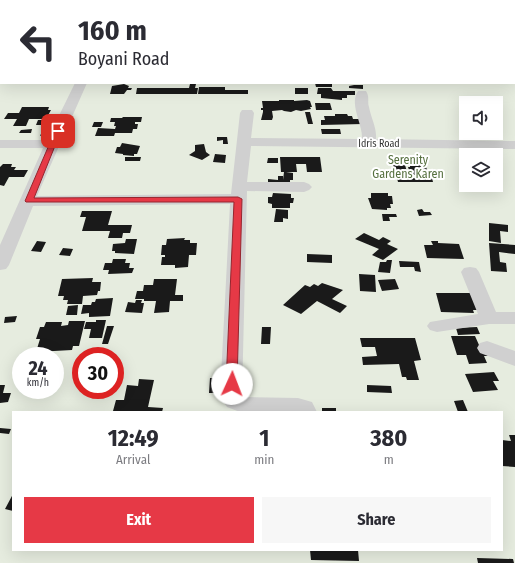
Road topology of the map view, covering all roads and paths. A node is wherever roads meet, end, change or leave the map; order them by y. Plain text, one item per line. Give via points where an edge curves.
1 (81, 84) edge
2 (362, 94) dead end
3 (247, 113) dead end
4 (243, 142) junction
5 (363, 143) junction
6 (0, 144) edge
7 (52, 144) junction
8 (515, 145) edge
9 (304, 186) dead end
10 (239, 193) junction
11 (29, 201) junction
12 (0, 265) edge
13 (470, 272) dead end
14 (489, 318) junction
15 (515, 318) edge
16 (437, 326) dead end
17 (487, 348) dead end
18 (515, 359) edge
19 (306, 411) edge

1 - 7 street
2 - 5 street via 362,105 370,134 369,139
3 - 4 street
4 - 5 street, Idris Road
4 - 10 street
5 - 8 street, Idris Road
6 - 7 street
7 - 11 street
9 - 10 street
10 - 11 street
10 - 19 street via 231,396 235,402 243,405 298,406
11 - 12 street
13 - 14 street
14 - 15 street
14 - 16 street
17 - 18 street

